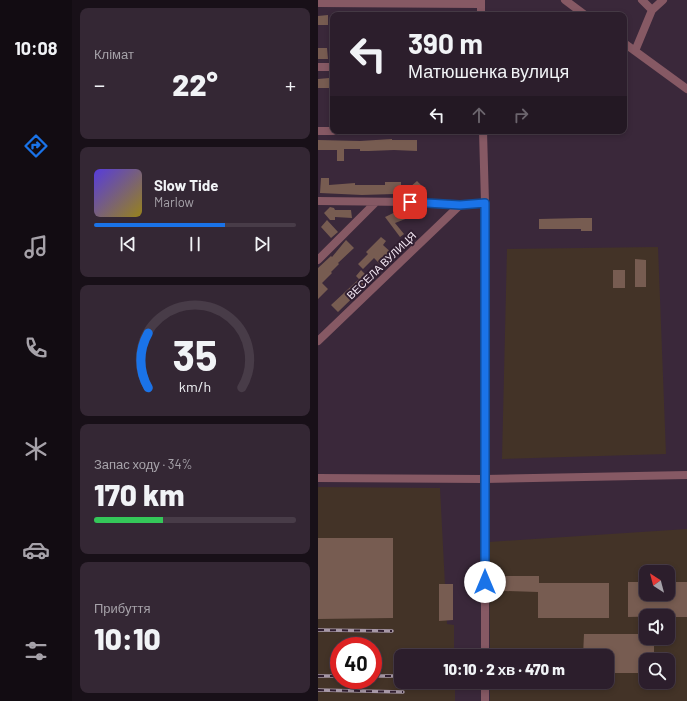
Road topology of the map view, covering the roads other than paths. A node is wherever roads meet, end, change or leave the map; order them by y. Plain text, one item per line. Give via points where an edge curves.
1 (565, 0) edge
2 (642, 0) edge
3 (662, 0) edge
4 (480, 2) edge
5 (318, 3) edge
6 (652, 10) junction
7 (481, 12) edge
8 (581, 12) edge
9 (627, 45) edge
10 (635, 52) junction
11 (318, 67) edge
12 (330, 67) edge
13 (687, 89) edge
14 (318, 131) edge
15 (330, 131) edge
16 (483, 134) edge
17 (318, 201) edge
18 (376, 202) junction
19 (485, 203) junction
20 (460, 205) junction
21 (318, 260) edge
22 (318, 341) edge
23 (687, 475) edge
24 (318, 478) edge
25 (484, 479) junction
26 (485, 649) edge
27 (485, 689) edge
28 (485, 701) edge

1 - 8 street
2 - 6 street
3 - 6 street
4 - 5 street
4 - 7 street
6 - 10 street
9 - 10 street
10 - 13 street
11 - 12 street
14 - 15 street
16 - 19 street
17 - 18 street
18 - 20 street
18 - 21 street
19 - 20 street
19 - 25 street
20 - 22 street, ВЕСЕЛА ВУЛИЦЯ
23 - 25 street
24 - 25 street
25 - 26 street
27 - 28 street

